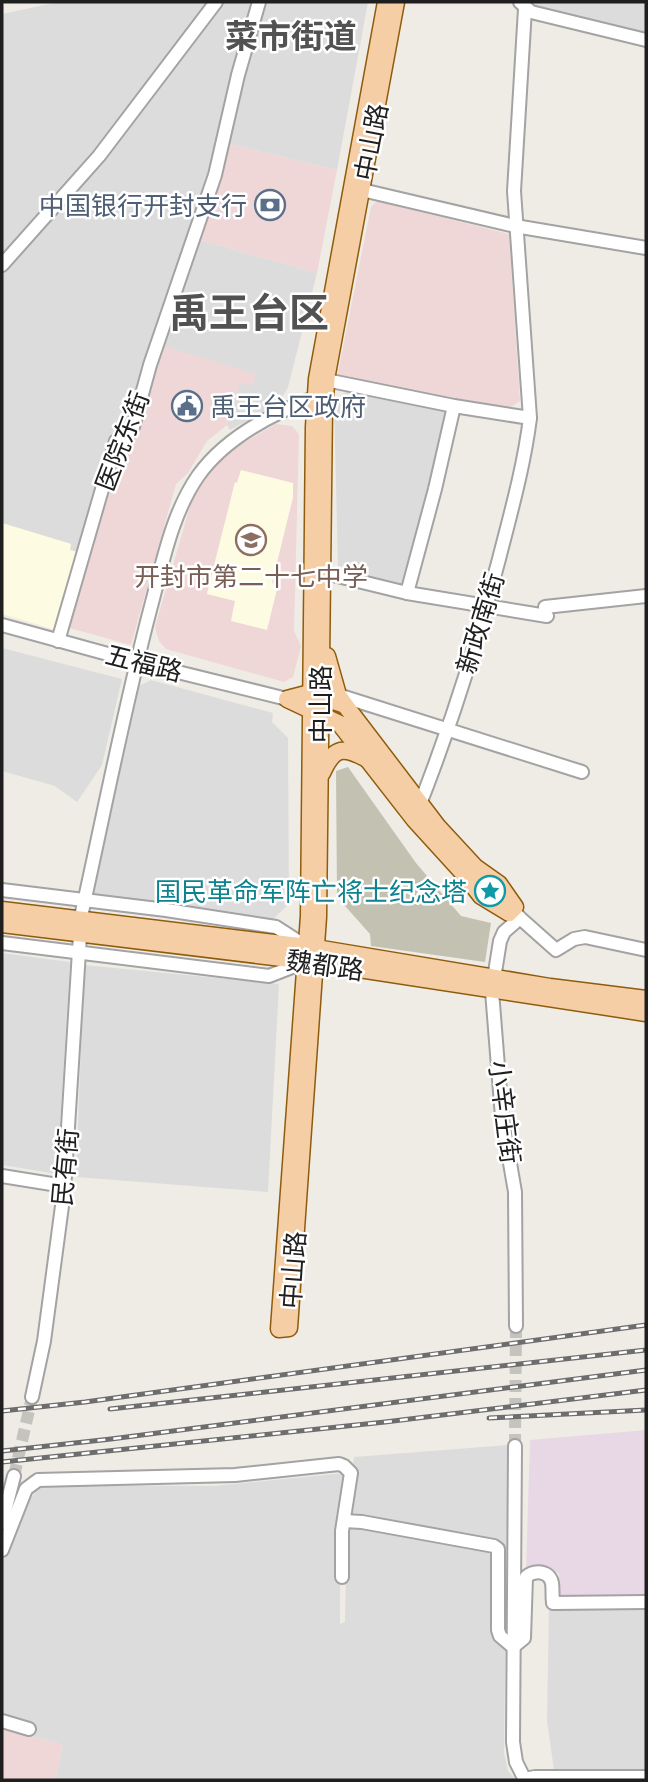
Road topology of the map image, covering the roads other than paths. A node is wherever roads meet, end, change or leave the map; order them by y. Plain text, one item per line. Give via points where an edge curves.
1 (216, 2) edge
2 (259, 2) edge
3 (386, 2) edge
4 (396, 2) edge
5 (522, 5) edge
6 (646, 40) edge
7 (362, 190) junction
8 (515, 226) junction
9 (646, 248) edge
10 (2, 265) edge
11 (326, 380) junction
12 (316, 397) junction
13 (454, 406) junction
14 (530, 420) junction
15 (321, 572) junction
16 (407, 593) junction
17 (646, 596) edge
18 (486, 607) junction
19 (320, 620) junction
20 (2, 625) edge
21 (58, 640) junction
22 (137, 662) junction
23 (287, 699) joint
24 (342, 700) junction
25 (315, 703) junction
26 (448, 729) junction
27 (365, 758) junction
28 (582, 772) dead end
29 (320, 778) junction
30 (417, 812) junction
31 (2, 890) edge
32 (85, 900) junction
33 (2, 910) edge
34 (516, 914) junction
35 (2, 924) edge
36 (80, 928) junction
37 (2, 943) edge
38 (646, 950) edge
39 (78, 953) junction
40 (312, 955) junction
41 (493, 984) junction
42 (646, 999) edge
43 (646, 1013) edge
44 (2, 1176) edge
45 (64, 1186) junction
46 (516, 1325) tunnel mouth
47 (32, 1397) tunnel mouth
48 (515, 1446) tunnel mouth
49 (14, 1476) tunnel mouth
50 (344, 1521) junction
51 (2, 1523) edge
52 (2, 1550) edge
53 (342, 1577) dead end
54 (646, 1602) edge
55 (513, 1647) junction
56 (2, 1721) edge
57 (29, 1729) dead end
58 (646, 1777) edge
59 (525, 1780) edge

1 - 10 street via 99,156
2 - 21 street, 医院东街 via 215,175 133,427 116,441
3 - 12 main road, 中山路
4 - 7 main road, 中山路
5 - 6 street via 531,12
5 - 8 street, 新政南街
7 - 8 street
7 - 11 main road, 中山路
8 - 9 street
8 - 14 street, 新政南街
11 - 13 street
11 - 15 main road, 中山路
12 - 22 street, 民有街 via 291,406 230,443 199,475 172,533
12 - 25 main road, 中山路
13 - 14 street
13 - 16 street
14 - 18 street, 新政南街
15 - 16 street
15 - 19 main road, 中山路
16 - 18 street
17 - 18 street via 546,612
18 - 26 street, 新政南街
19 - 24 main road via 330,671
19 - 25 main road, 中山路
20 - 21 street, 五福路
21 - 22 street, 五福路
22 - 23 street, 五福路
22 - 32 street, 民有街
23 - 25 main road
24 - 25 main road
24 - 26 street
24 - 30 main road
25 - 27 main road via 351,736
25 - 29 main road, 中山路
25 - 40 main road, 中山路
26 - 28 street
26 - 30 street, 新政南街
27 - 29 main road via 348,750 333,754
27 - 30 main road
29 - 40 main road, 中山路
30 - 34 main road via 481,895 499,909
31 - 32 street
32 - 36 street, 民有街
32 - 40 street via 276,927
33 - 36 main road, 魏都路
34 - 38 street via 556,950 585,937
34 - 41 street, 小辛庄街 via 500,941
35 - 36 main road, 魏都路
36 - 39 street, 民有街
36 - 40 main road, 魏都路
37 - 39 street
39 - 40 street via 269,976
39 - 45 street, 民有街
40 - 40 main road, 中山路 via 279,1329 289,1328
40 - 41 main road, 魏都路
41 - 42 main road, 魏都路
41 - 43 main road, 魏都路
41 - 46 street, 小辛庄街 via 502,1117 515,1192
44 - 45 street
45 - 47 street, 民有街
48 - 55 street
49 - 51 street
50 - 52 street via 351,1473 339,1464 235,1475 38,1480 26,1489
50 - 53 street
50 - 55 street via 494,1546 498,1549 498,1630
54 - 55 street via 553,1602 548,1576 534,1572 526,1577 524,1638
55 - 59 street via 513,1742
56 - 57 street
58 - 59 street

